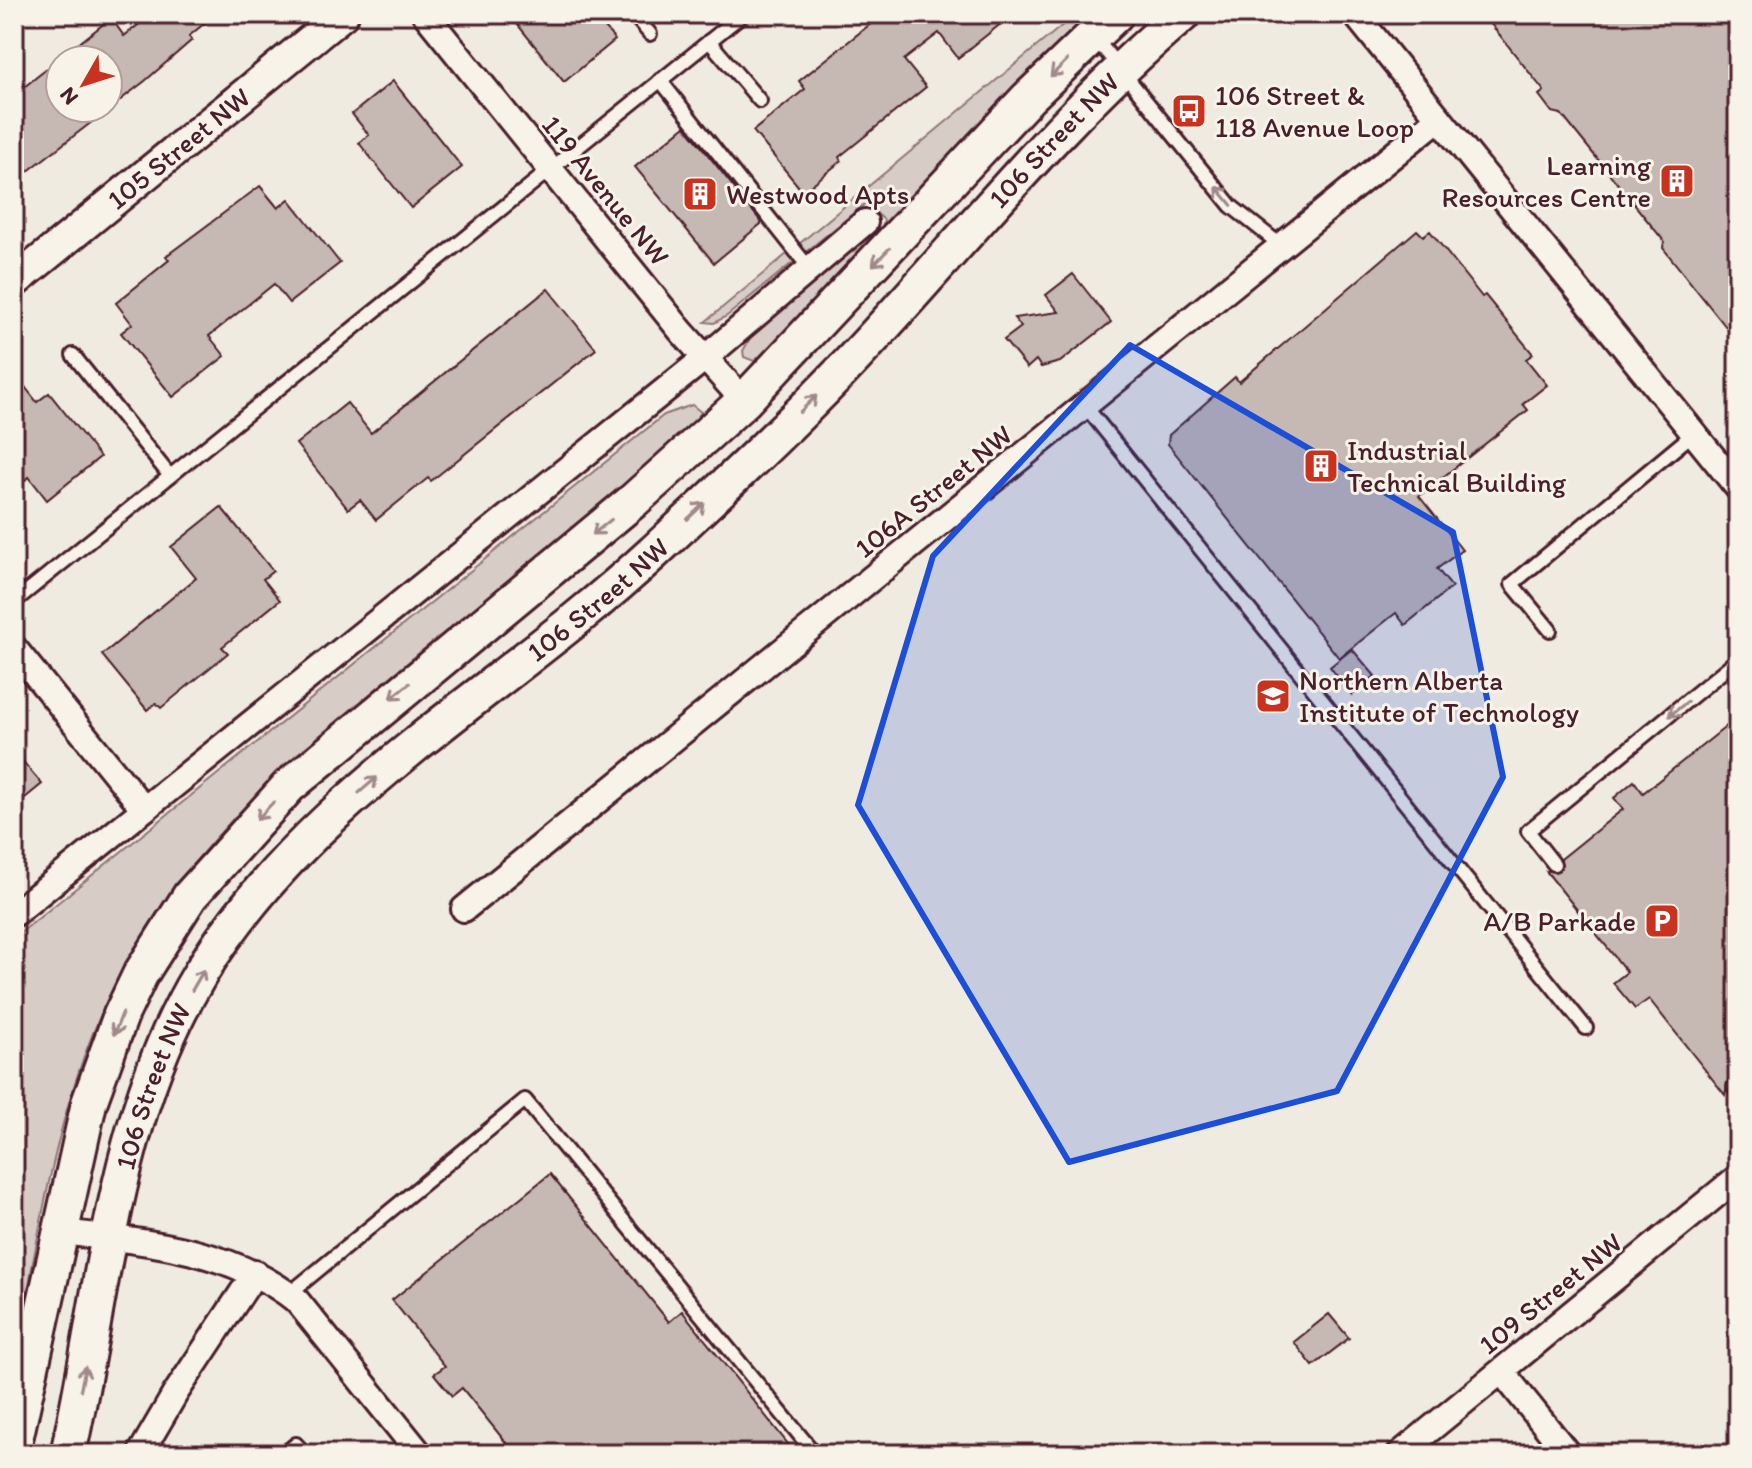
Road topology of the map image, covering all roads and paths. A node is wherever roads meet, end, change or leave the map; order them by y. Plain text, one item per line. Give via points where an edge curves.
1 (343, 14) edge
2 (425, 14) edge
3 (633, 14) edge
4 (743, 14) edge
5 (1183, 14) edge
6 (1355, 14) edge
7 (1104, 24) edge
8 (650, 34) dead end
9 (709, 41) junction
10 (1121, 69) junction
11 (660, 80) junction
12 (760, 101) dead end
13 (1439, 118) junction
14 (550, 169) junction
15 (865, 222) dead end
16 (1283, 247) junction
17 (809, 268) junction
18 (14, 282) edge
19 (73, 355) dead end
20 (705, 358) junction
21 (744, 401) junction
22 (1086, 407) junction
23 (1694, 433) junction
24 (1730, 462) edge
25 (170, 476) junction
26 (1738, 488) edge
27 (14, 602) edge
28 (1550, 630) dead end
29 (14, 648) edge
30 (1738, 659) edge
31 (144, 809) junction
32 (1554, 864) dead end
33 (464, 909) dead end
34 (14, 914) edge
35 (1586, 1028) dead end
36 (1738, 1177) edge
37 (60, 1232) junction
38 (110, 1238) junction
39 (255, 1273) junction
40 (289, 1294) junction
41 (1502, 1372) junction
42 (14, 1444) edge
43 (68, 1454) edge
44 (140, 1454) edge
45 (284, 1454) edge
46 (305, 1454) edge
47 (420, 1454) edge
48 (815, 1454) edge
49 (1400, 1454) edge
50 (1568, 1454) edge

1 - 18 street, 105 Street NW
2 - 14 street, 119 Avenue NW
3 - 8 lane
4 - 9 lane
5 - 10 main road, 106 Street NW
6 - 13 street
7 - 10 lane
7 -> 21 main road, 106 Street NW
9 - 11 lane
9 - 12 lane
16 -> 10 lane via 1231,206
38 -> 10 main road, 106 Street NW via 135,1127 174,1023 208,962 269,880 317,828 651,555 753,459
11 - 14 lane
11 - 17 lane
13 - 16 street, 106A Street NW
13 - 23 street
14 - 20 street, 119 Avenue NW
14 - 25 lane
15 - 17 street
16 - 22 street, 106A Street NW
17 - 20 street
19 - 25 lane
20 - 21 street, 119 Avenue NW
20 - 31 street
21 -> 37 main road, 106 Street NW via 633,501 299,776 190,896 140,975 117,1026 89,1103
22 - 33 street, 106A Street NW
22 - 35 lane
23 - 24 street
23 - 28 lane via 1512,584
24 - 26 street
25 - 27 lane
29 - 31 street
30 -> 32 lane via 1528,831
31 - 34 street
36 - 41 street, 109 Street NW
37 - 38 street
37 - 42 main road, 106 Street NW
38 - 39 street via 214,1257
43 -> 38 main road, 106 Street NW
39 - 40 street
39 - 44 street
40 - 47 street
40 - 48 lane via 525,1100
41 - 49 street, 109 Street NW
41 - 50 street
45 - 46 lane via 296,1444

